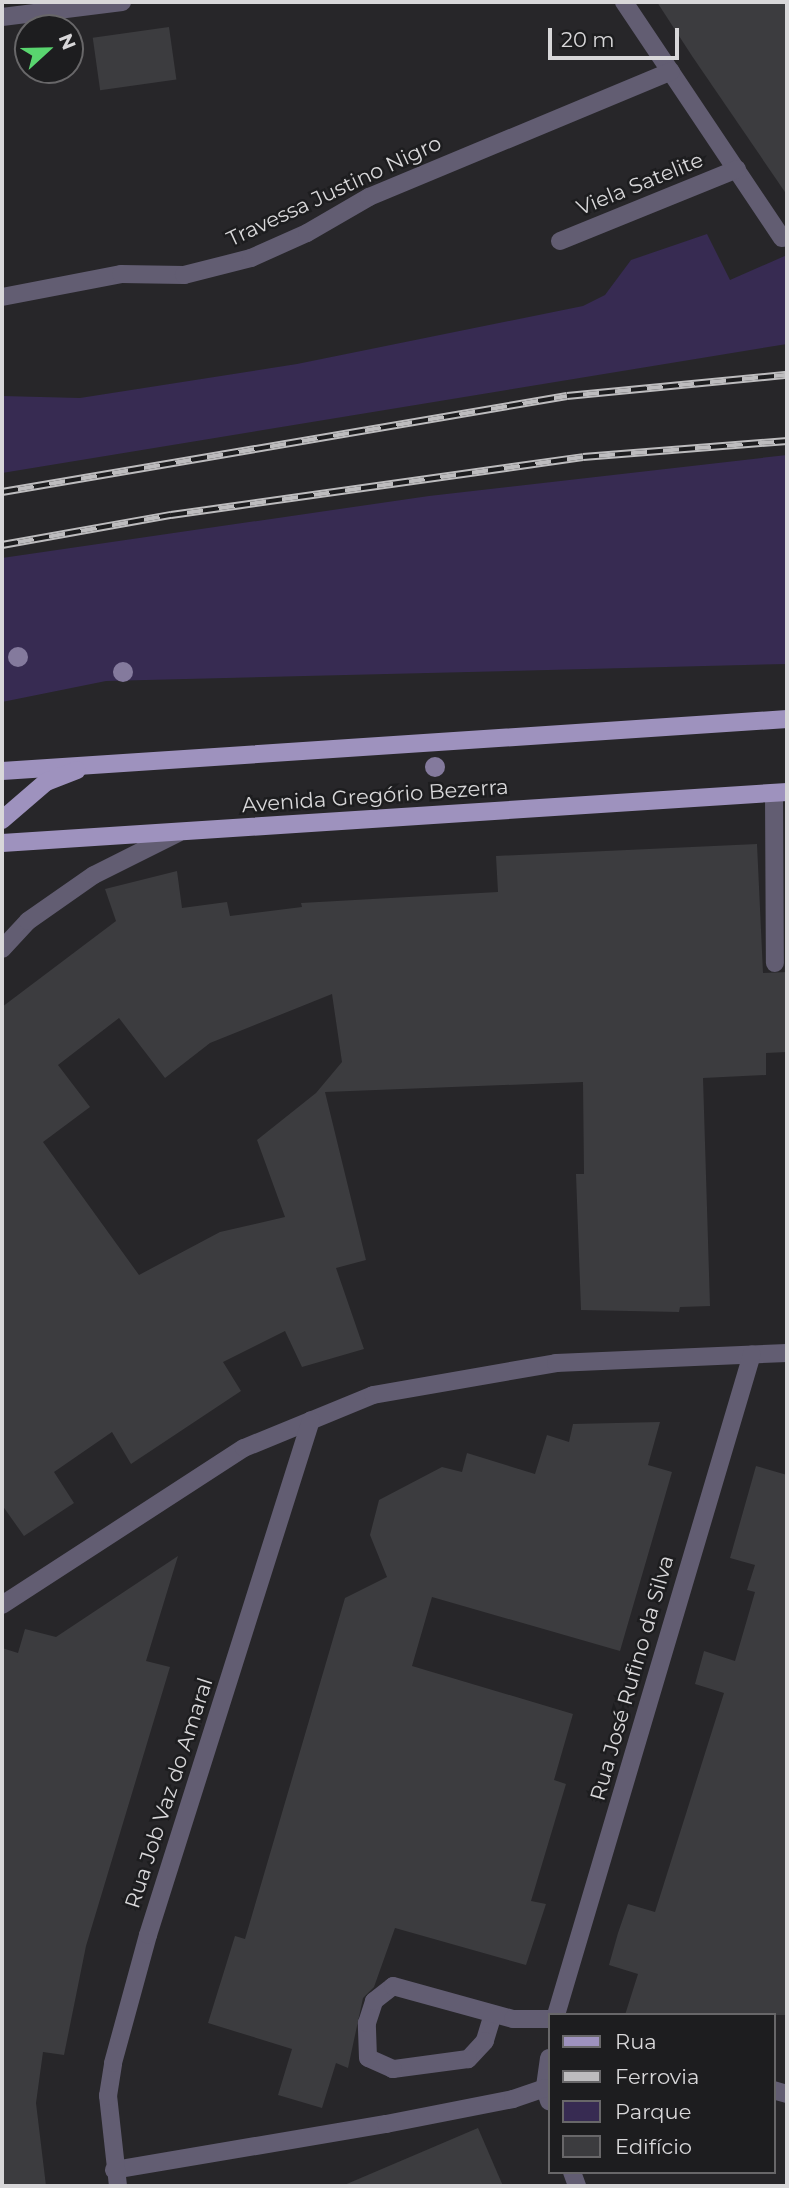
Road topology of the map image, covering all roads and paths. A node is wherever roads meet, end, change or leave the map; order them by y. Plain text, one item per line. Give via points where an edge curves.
1 (122, 2) edge
2 (624, 2) edge
3 (2, 17) edge
4 (671, 71) junction
5 (737, 169) junction
6 (782, 238) dead end
7 (560, 241) dead end
8 (2, 297) edge
9 (787, 719) edge
10 (97, 763) junction
11 (2, 771) edge
12 (780, 793) edge
13 (2, 820) edge
14 (178, 833) junction
15 (2, 843) edge
16 (2, 948) edge
17 (775, 963) dead end
18 (787, 1353) edge
19 (752, 1354) junction
20 (311, 1420) junction
21 (2, 1605) edge
22 (557, 2013) edge
23 (493, 2014) junction
24 (548, 2019) edge
25 (548, 2076) edge
26 (547, 2095) edge
27 (116, 2178) edge

1 - 3 street
2 - 4 street
4 - 5 street
4 - 8 street, Travessa Justino Nigro via 369,197 307,233 251,258 184,275 121,274
5 - 6 street
5 - 7 street, Viela Satelite
9 - 10 main road
10 - 11 main road
10 - 13 main road via 46,782
12 - 14 main road, Avenida Gregório Bezerra
12 - 17 street
14 - 15 main road
14 - 16 street, Avenida Gregório Bezerra via 94,875 28,921
18 - 19 street
19 - 20 street via 556,1363 450,1378 373,1395
19 - 22 street, Rua José Rufino da Silva
20 - 21 street via 244,1448 183,1483
20 - 27 street, Rua Job Vaz do Amaral via 148,1935 113,2063 108,2096
23 - 23 street via 485,2041 468,2059 393,2069 368,2058 367,2023 374,2001 393,1986
23 - 24 street
25 - 26 street
26 - 27 street

